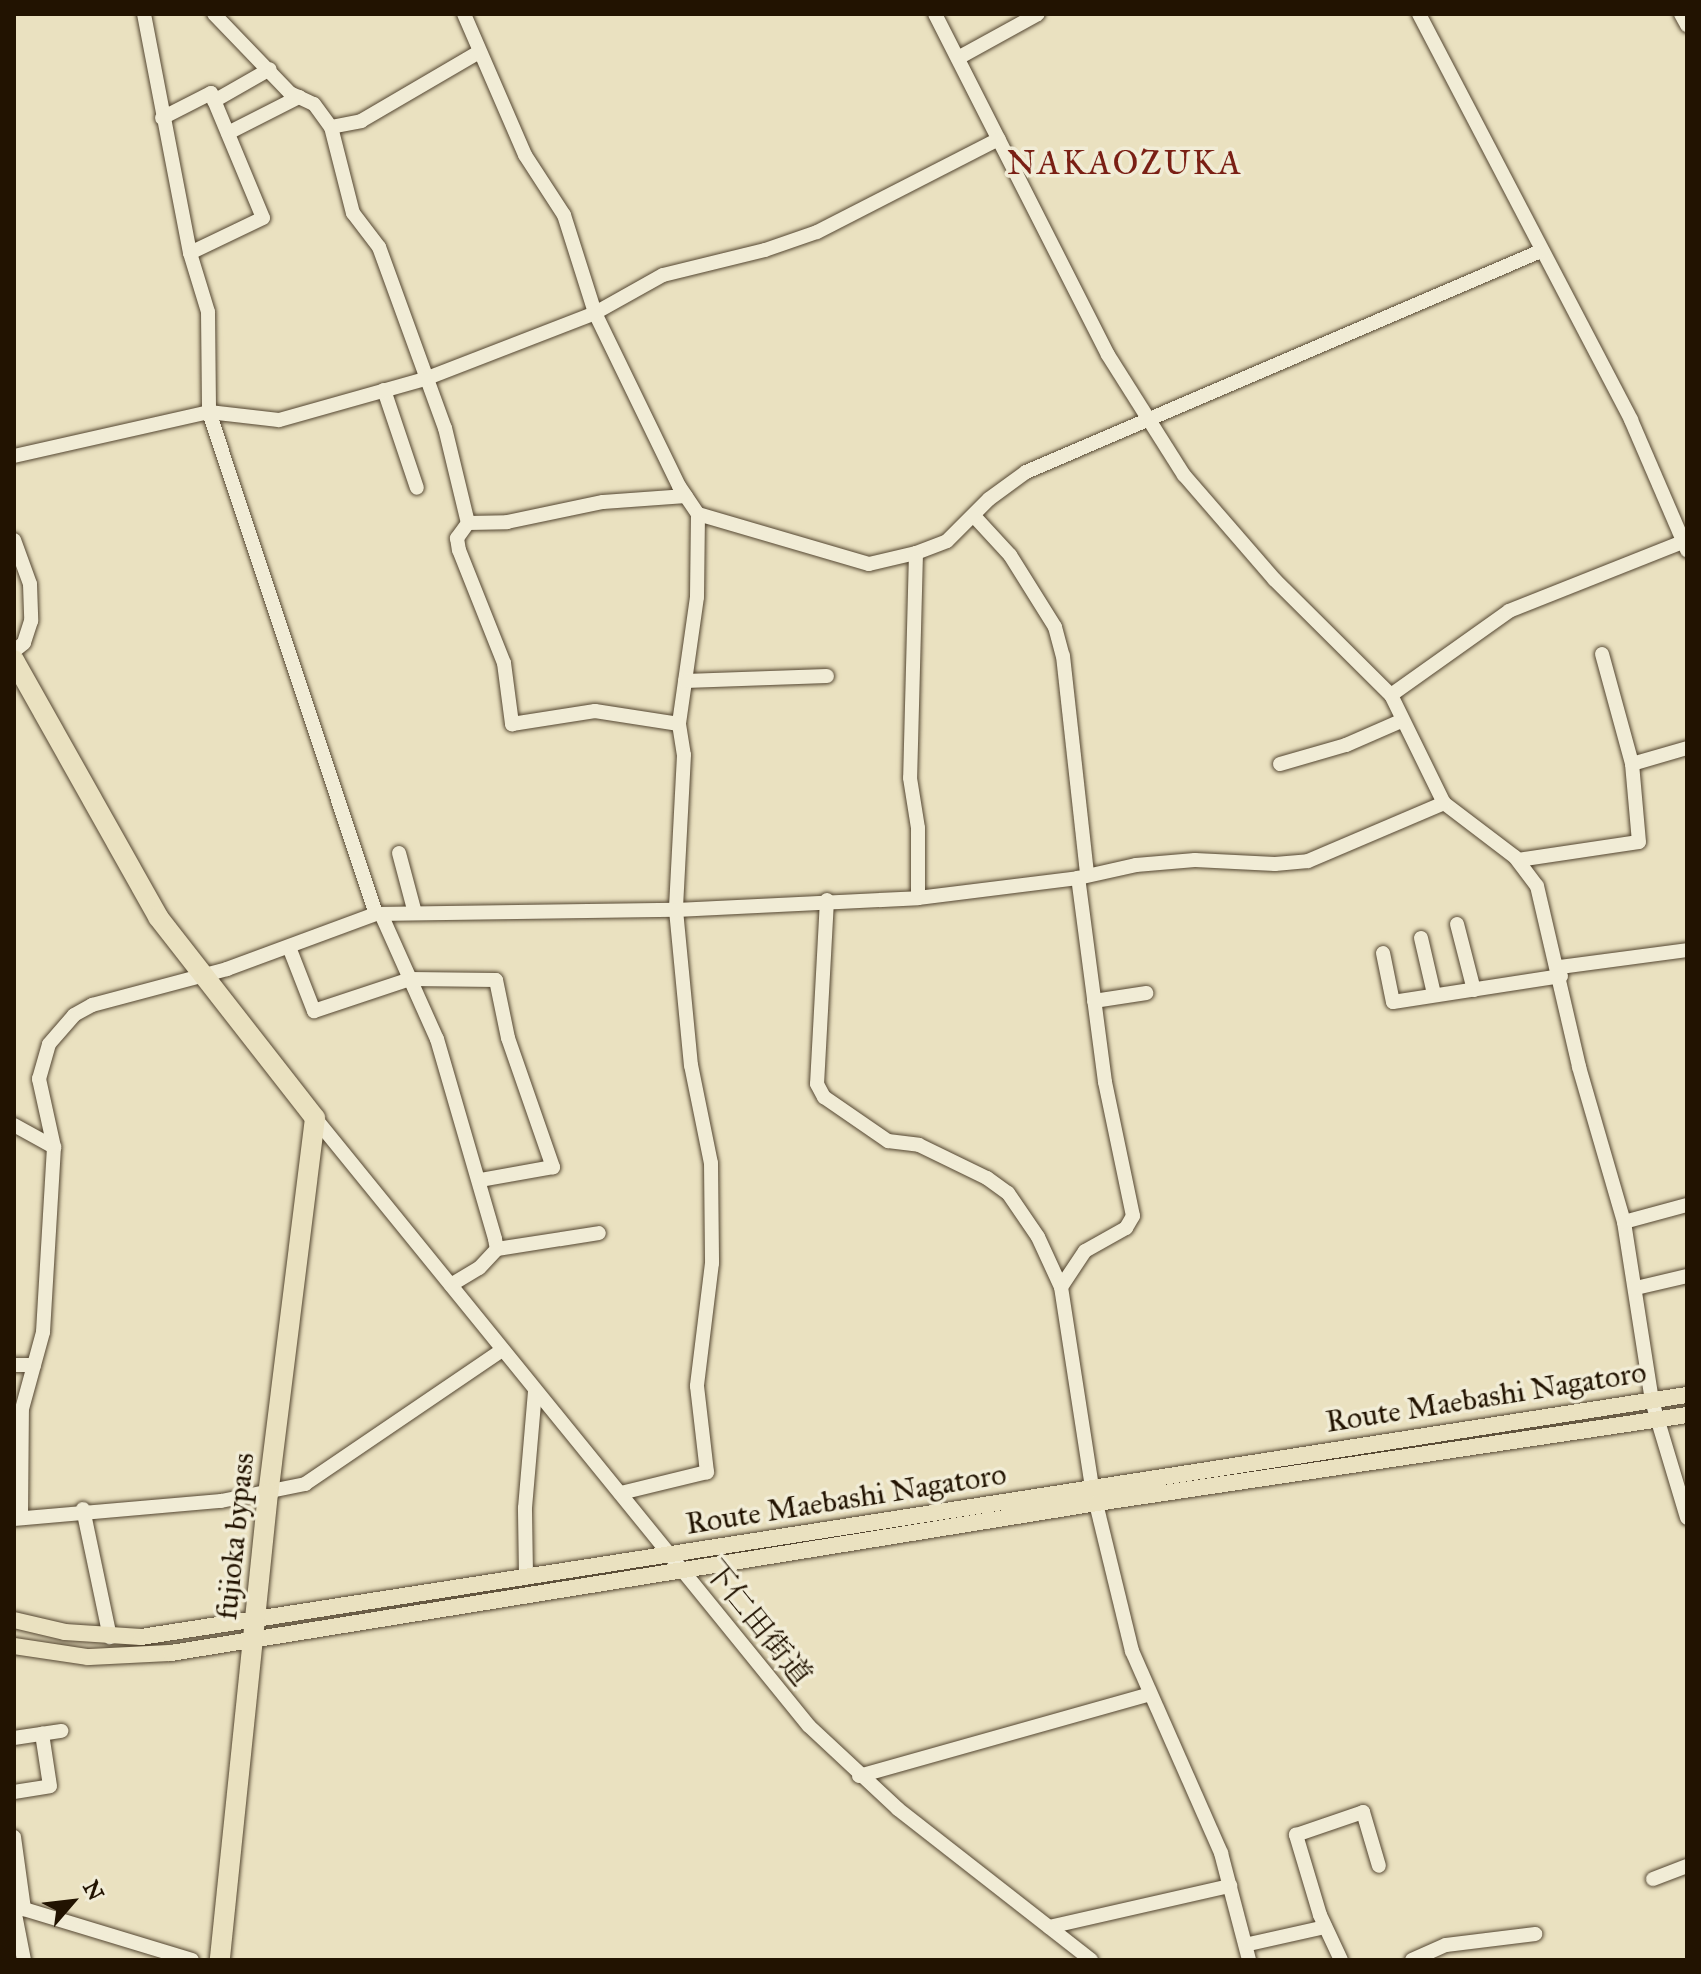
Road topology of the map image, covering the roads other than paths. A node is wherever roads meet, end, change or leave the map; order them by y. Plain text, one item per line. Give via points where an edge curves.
1 (144, 14) edge
2 (214, 14) edge
3 (464, 14) edge
4 (935, 14) edge
5 (1038, 14) edge
6 (1419, 14) edge
7 (1681, 14) edge
8 (1687, 25) edge
9 (479, 52) junction
10 (958, 58) junction
11 (270, 69) junction
12 (299, 97) junction
13 (214, 101) junction
14 (162, 118) junction
15 (331, 127) junction
16 (228, 133) junction
17 (999, 139) junction
18 (1541, 251) junction
19 (190, 253) junction
20 (595, 313) junction
21 (425, 379) junction
22 (384, 390) junction
23 (209, 412) junction
24 (1151, 420) junction
25 (14, 456) edge
26 (417, 488) dead end
27 (686, 496) junction
28 (698, 514) junction
29 (974, 516) junction
30 (468, 523) junction
31 (14, 540) edge
32 (1686, 544) edge
33 (916, 553) junction
34 (14, 651) edge
35 (1602, 654) dead end
36 (14, 660) edge
37 (827, 676) dead end
38 (685, 681) junction
39 (1391, 695) junction
40 (1401, 721) junction
41 (679, 724) junction
42 (1687, 748) edge
43 (1280, 764) dead end
44 (1632, 764) junction
45 (1444, 803) junction
46 (399, 853) dead end
47 (1518, 860) junction
48 (1082, 875) junction
49 (918, 898) junction
50 (827, 900) junction
51 (676, 910) junction
52 (415, 913) junction
53 (379, 914) junction
54 (1457, 924) dead end
55 (1421, 938) dead end
56 (289, 947) junction
57 (1687, 950) edge
58 (1383, 953) dead end
59 (1560, 972) junction
60 (199, 974) junction
61 (410, 979) junction
62 (1474, 990) junction
63 (1146, 993) dead end
64 (1434, 994) junction
65 (1094, 1001) junction
66 (315, 1118) junction
67 (14, 1125) edge
68 (54, 1147) junction
69 (481, 1180) junction
70 (1687, 1205) edge
71 (1624, 1222) junction
72 (599, 1233) dead end
73 (497, 1249) junction
74 (1687, 1276) edge
75 (451, 1285) junction
76 (1061, 1287) junction
77 (1636, 1288) junction
78 (502, 1350) junction
79 (14, 1365) edge
80 (34, 1365) junction
81 (535, 1391) junction
82 (1687, 1395) edge
83 (1652, 1401) junction
84 (1687, 1415) edge
85 (1657, 1420) junction
86 (268, 1493) junction
87 (621, 1493) junction
88 (1094, 1495) junction
89 (83, 1509) junction
90 (18, 1518) edge
91 (1687, 1518) edge
92 (668, 1556) junction
93 (683, 1572) junction
94 (526, 1575) junction
95 (257, 1616) junction
96 (14, 1620) edge
97 (110, 1637) junction
98 (255, 1638) junction
99 (14, 1646) edge
100 (1148, 1695) junction
101 (61, 1731) dead end
102 (42, 1734) junction
103 (14, 1738) edge
104 (859, 1776) junction
105 (14, 1792) edge
106 (14, 1837) edge
107 (1379, 1866) dead end
108 (1687, 1866) edge
109 (1653, 1879) dead end
110 (1230, 1886) junction
111 (17, 1908) edge
112 (1049, 1927) junction
113 (1325, 1927) junction
114 (1535, 1934) dead end
115 (1249, 1944) junction
116 (24, 1960) edge
117 (192, 1960) edge
118 (220, 1960) edge
119 (1091, 1960) edge
120 (1249, 1960) edge
121 (1341, 1960) edge
122 (1412, 1960) edge

1 - 14 street
2 - 11 street
3 - 9 street
4 - 10 street
5 - 10 street
6 - 18 street
7 - 8 street
9 - 15 street via 361,121
9 - 20 street via 525,155 564,215
10 - 17 street
11 - 12 street
11 - 13 street
12 - 15 street via 314,104
12 - 16 street
13 - 14 street via 211,93
13 - 16 street
14 - 19 street
15 - 21 street via 353,213 379,247
16 - 19 street via 263,218
17 - 20 street via 817,232 663,275
17 - 24 street via 1108,355
18 - 24 street
18 - 32 street via 1631,420
19 - 23 street via 208,312
20 - 21 street
20 - 27 street
21 - 22 street
21 - 30 street via 445,428
22 - 23 street via 279,420
22 - 26 street
23 - 25 street
23 - 53 street
24 - 29 street via 1026,472
24 - 39 street via 1194,486 1274,579
27 - 28 street
27 - 30 street via 603,502 507,522
28 - 33 street via 869,564
28 - 38 street via 701,555
29 - 33 street via 947,541
29 - 48 street via 1010,555 1055,627 1063,656
30 - 41 street via 457,538 459,550 504,663 512,724 595,711
31 - 34 street via 30,584 31,621 24,643
32 - 39 street via 1509,611
33 - 49 street via 910,778 918,828
35 - 44 street
36 - 60 highway via 130,874
37 - 38 street
38 - 41 street
39 - 40 street
40 - 43 street via 1346,745
40 - 45 street
41 - 51 street via 684,755
42 - 44 street
44 - 47 street via 1639,842
45 - 47 street
45 - 48 street via 1308,861 1195,860
46 - 52 street
47 - 59 street via 1537,886
48 - 49 street
48 - 65 street
49 - 50 street
50 - 51 street
50 - 76 street via 817,1084 824,1097 888,1141 919,1145 952,1158 1008,1193 1038,1237
51 - 52 street
51 - 87 street via 691,1065 711,1163 712,1263 697,1386 707,1472
52 - 53 street
53 - 56 street
53 - 61 street
54 - 62 street
55 - 64 street
56 - 60 street
56 - 61 street via 314,1011
57 - 59 street
58 - 64 street via 1393,1002
59 - 62 street
59 - 71 street via 1579,1067
60 - 66 highway
60 - 68 street via 92,1005 53,1038 39,1079
61 - 69 street via 437,1039
61 - 69 street via 496,980 508,1038 553,1167
62 - 64 street
63 - 65 street
65 - 76 street via 1133,1216 1126,1228 1085,1251
66 - 75 street, 下仁田街道
66 - 86 highway, fujioka bypass
67 - 68 street
68 - 80 street via 43,1332
69 - 73 street
70 - 71 street
71 - 77 street
72 - 73 street
73 - 75 street
74 - 77 street
75 - 78 street, 下仁田街道
76 - 88 street
77 - 83 street
78 - 81 street, 下仁田街道
78 - 86 street via 305,1484
79 - 80 street
80 - 90 street via 22,1409
81 - 87 street, 下仁田街道
81 - 94 street via 525,1508
82 - 83 main road, Route Maebashi Nagatoro
83 - 85 street
83 - 88 main road, Route Maebashi Nagatoro
84 - 85 main road, Route Maebashi Nagatoro
85 - 88 main road, Route Maebashi Nagatoro
85 - 91 street
86 - 89 street
86 - 95 highway, fujioka bypass
87 - 92 street, 下仁田街道
88 - 92 main road, Route Maebashi Nagatoro
88 - 93 main road, Route Maebashi Nagatoro
88 - 100 street
89 - 90 street
89 - 97 street
92 - 93 street, 下仁田街道
92 - 94 main road, Route Maebashi Nagatoro
93 - 98 main road, Route Maebashi Nagatoro
93 - 104 street, 下仁田街道 via 809,1726
94 - 95 main road, Route Maebashi Nagatoro
95 - 97 main road, Route Maebashi Nagatoro via 141,1637
95 - 98 highway, fujioka bypass
96 - 97 main road, Route Maebashi Nagatoro
98 - 99 main road, Route Maebashi Nagatoro via 114,1657
98 - 118 highway, fujioka bypass
100 - 104 street
100 - 110 street via 1221,1853
101 - 102 street
102 - 103 street
102 - 105 street via 50,1786
104 - 112 street, 下仁田街道
106 - 111 street
107 - 113 street via 1363,1812 1296,1835
108 - 109 street
110 - 112 street
110 - 115 street
111 - 116 street
111 - 117 street
112 - 119 street, 下仁田街道
113 - 115 street
113 - 121 street
114 - 122 street via 1446,1945
115 - 120 street

